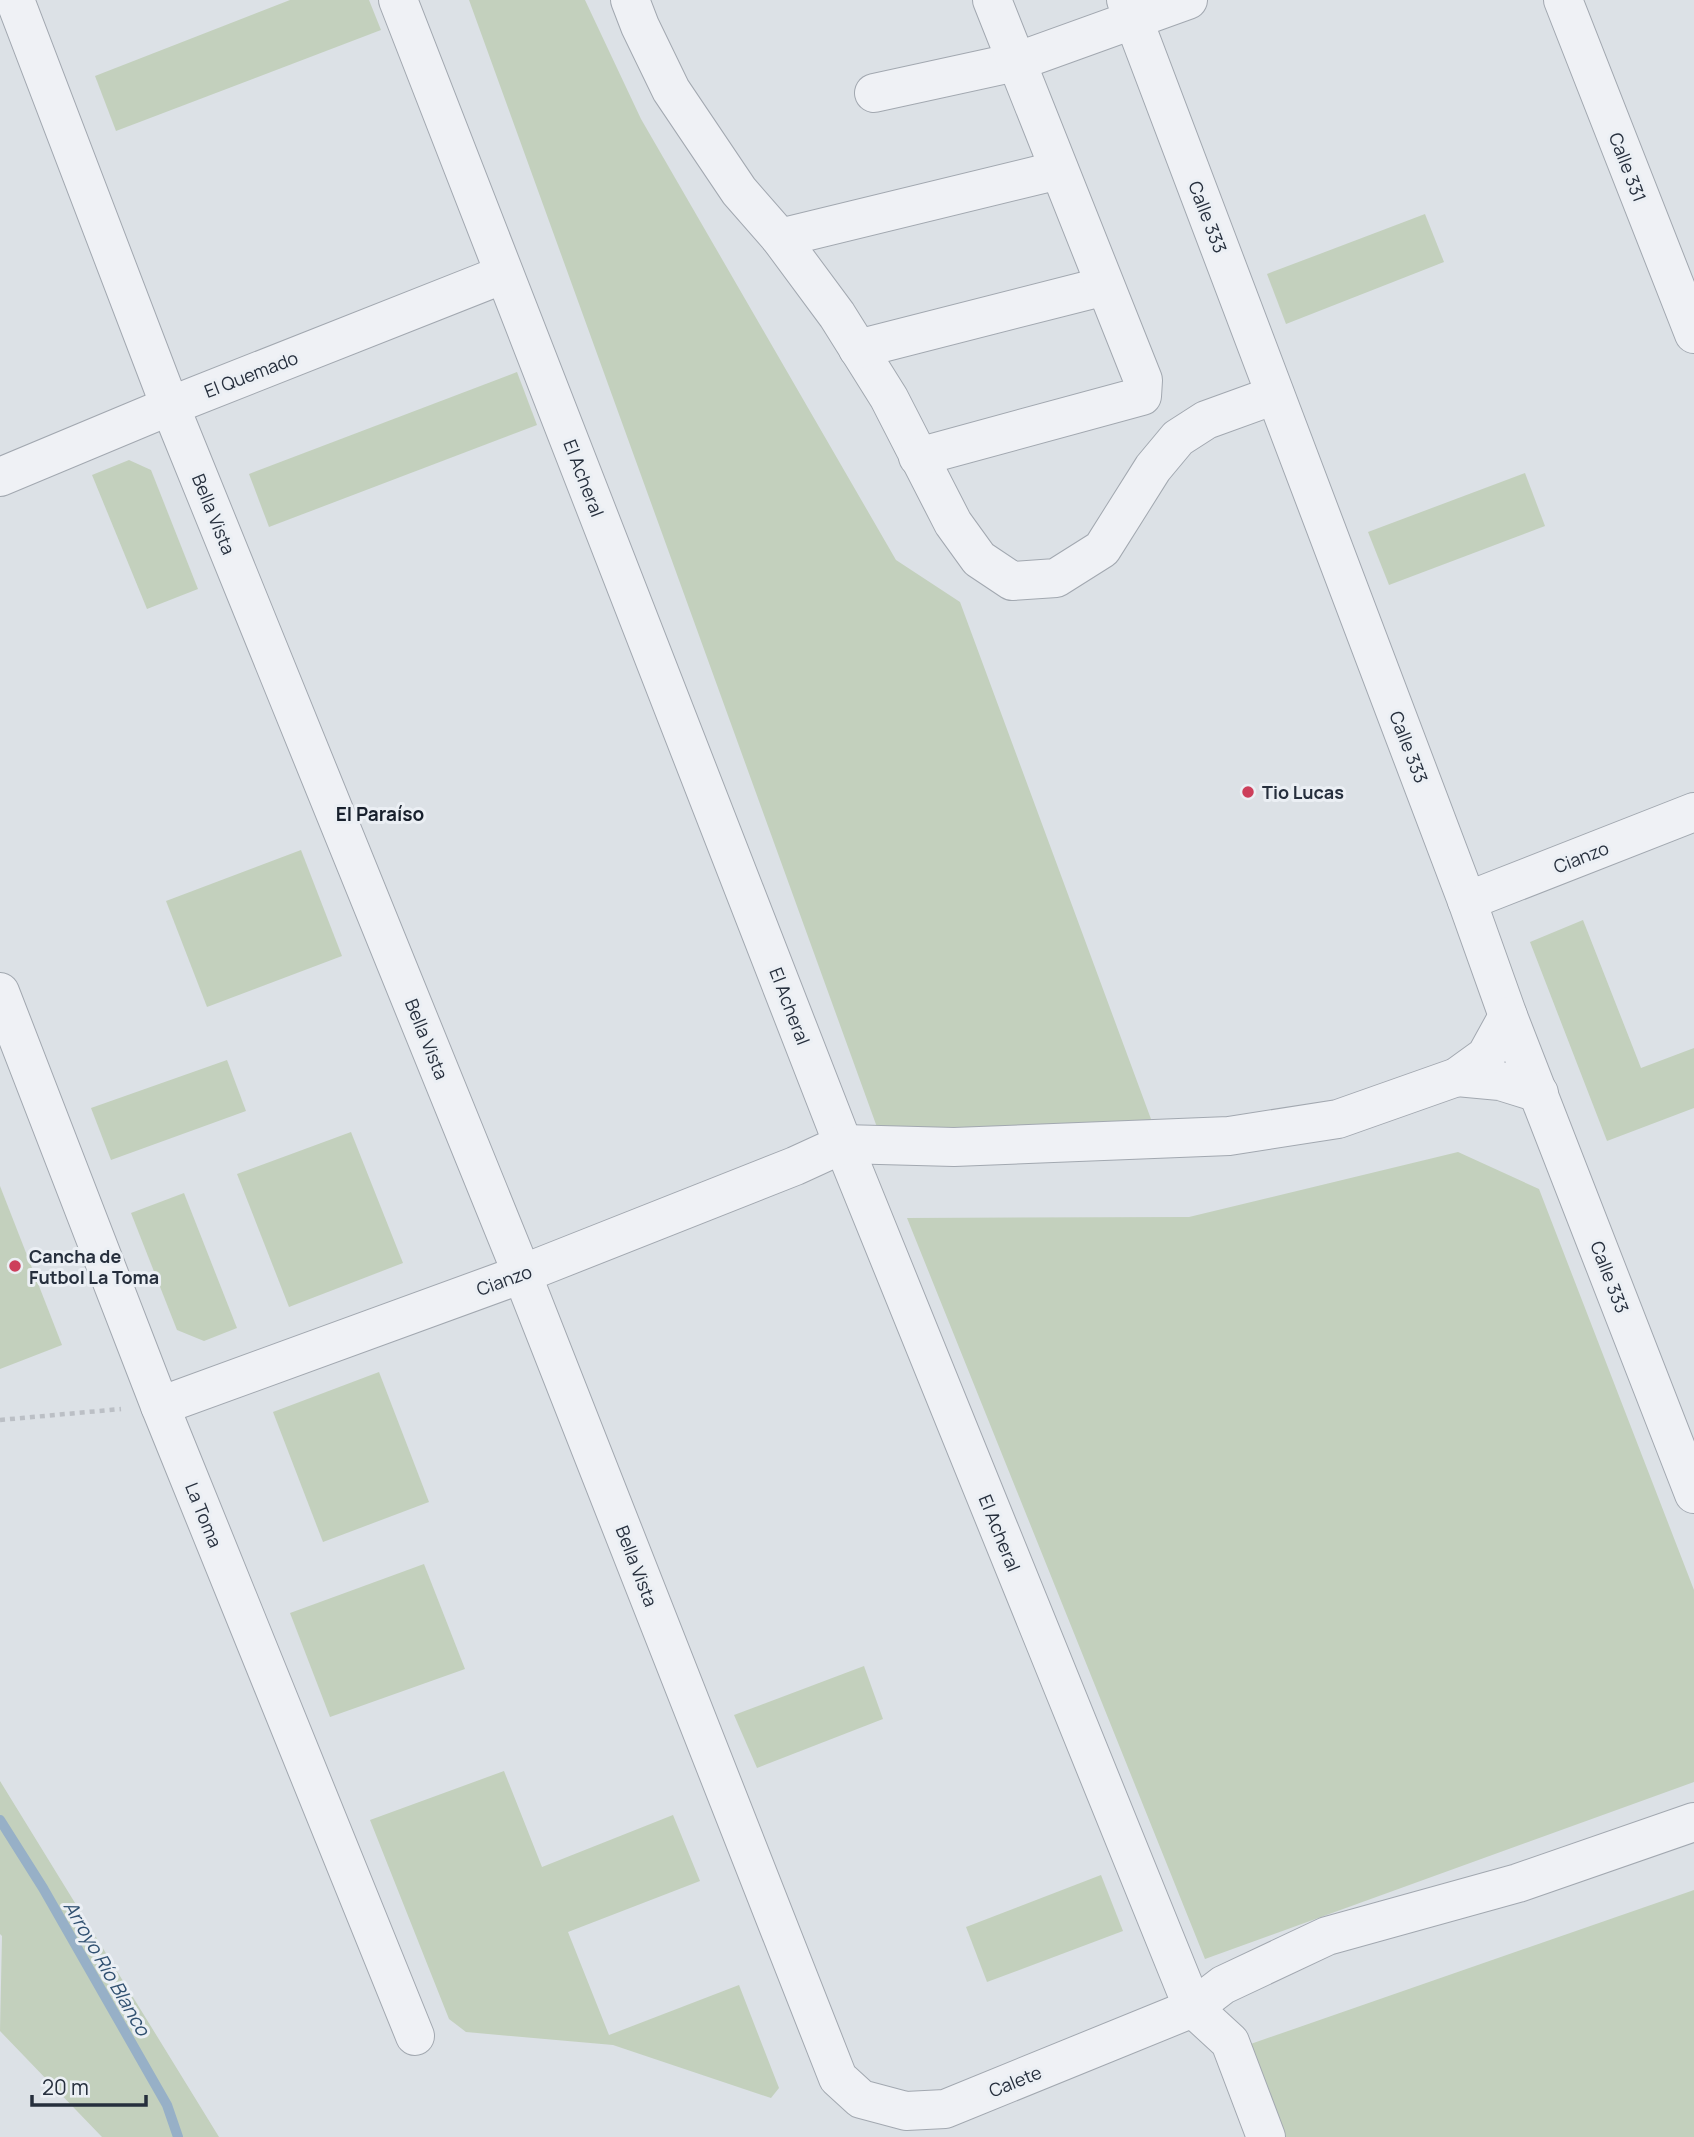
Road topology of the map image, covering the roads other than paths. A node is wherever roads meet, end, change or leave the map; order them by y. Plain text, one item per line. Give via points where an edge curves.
1 (15, 0) edge
2 (398, 0) edge
3 (630, 0) edge
4 (992, 0) edge
5 (1188, 0) edge
6 (1563, 0) edge
7 (1129, 10) edge
8 (1016, 62) junction
9 (874, 93) dead end
10 (1059, 170) junction
11 (780, 238) junction
12 (504, 274) junction
13 (1105, 286) junction
14 (1694, 334) edge
15 (858, 349) junction
16 (1275, 395) junction
17 (170, 406) junction
18 (918, 457) junction
19 (0, 477) edge
20 (1694, 812) edge
21 (1467, 901) junction
22 (0, 992) edge
23 (1508, 1016) junction
24 (1457, 1077) junction
25 (1539, 1093) junction
26 (843, 1144) junction
27 (522, 1274) junction
28 (160, 1406) junction
29 (1694, 1494) edge
30 (1694, 1822) edge
31 (1193, 2008) junction
32 (415, 2036) dead end
33 (838, 2078) joint
34 (1266, 2137) edge

1 - 17 street, Bella Vista
2 - 12 street, El Acheral
3 - 11 street via 671,90 739,191
4 - 8 street
5 - 7 street
6 - 14 street, Calle 331
7 - 8 street
7 - 16 street, Calle 333
8 - 9 street
8 - 10 street
10 - 11 street
10 - 13 street
11 - 15 street
12 - 17 street, El Quemado
12 - 26 street, El Acheral
13 - 15 street
13 - 18 street via 1143,380 1142,396
15 - 18 street
16 - 18 street via 1206,420 1178,438 1153,468 1102,549 1056,578 1013,581 979,559 953,523
16 - 21 street, Calle 333
17 - 19 street, El Quemado
17 - 27 street, Bella Vista
20 - 21 street, Cianzo
21 - 23 street, Calle 333
22 - 28 street, La Toma
23 - 24 street via 1486,1056
23 - 25 street, Calle 333
24 - 25 street via 1500,1081
24 - 26 street via 1338,1119 1229,1136 954,1147
25 - 29 street, Calle 333
26 - 27 street, Cianzo
26 - 31 street, El Acheral
27 - 28 street, Cianzo
27 - 33 street, Bella Vista
28 - 32 street, La Toma
30 - 31 street, Calete via 1518,1882 1327,1936 1223,1985
31 - 33 street, Calete via 945,2109 906,2111 861,2099
31 - 34 street via 1230,2042

